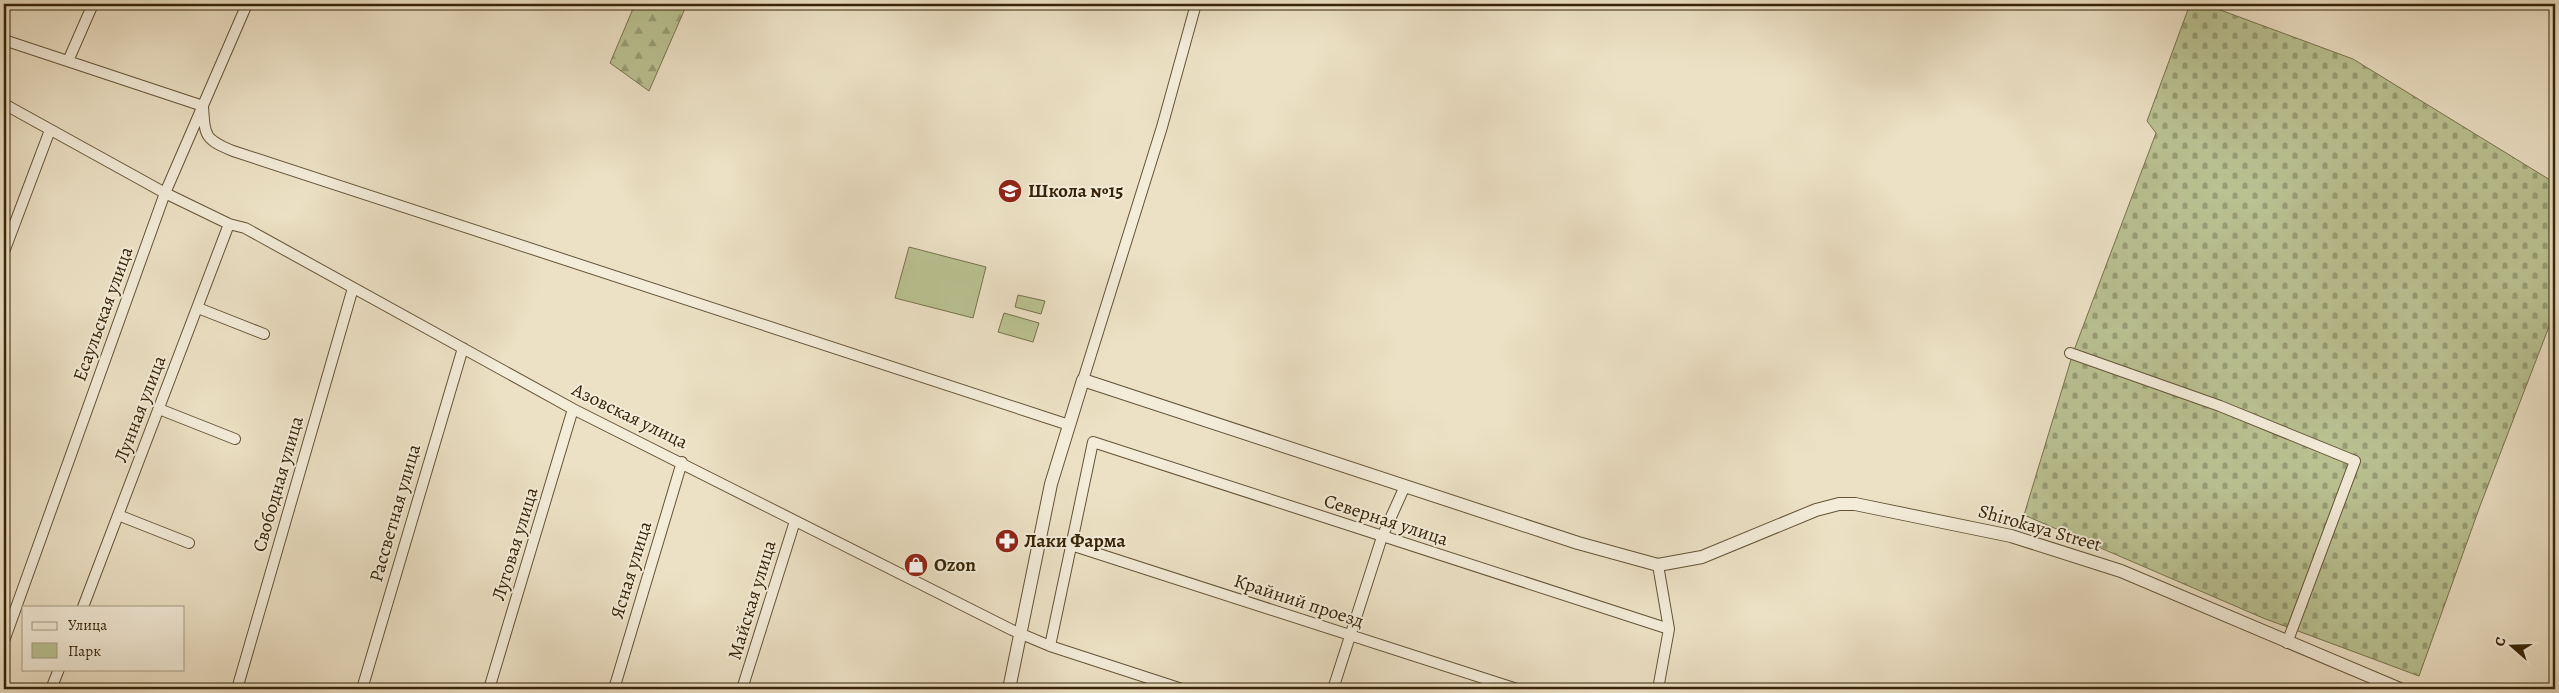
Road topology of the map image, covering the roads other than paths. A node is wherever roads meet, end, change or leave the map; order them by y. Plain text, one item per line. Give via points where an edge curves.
1 (93, 4) edge
2 (247, 4) edge
3 (1196, 4) edge
4 (4, 40) edge
5 (68, 61) junction
6 (4, 104) edge
7 (203, 106) junction
8 (50, 130) junction
9 (165, 193) junction
10 (229, 224) junction
11 (4, 252) edge
12 (353, 288) junction
13 (198, 308) junction
14 (264, 334) dead end
15 (463, 348) junction
16 (2070, 353) dead end
17 (1083, 380) junction
18 (159, 409) junction
19 (573, 409) junction
20 (1069, 425) junction
21 (235, 439) dead end
22 (682, 462) junction
23 (1405, 486) junction
24 (118, 515) junction
25 (795, 521) junction
26 (1382, 537) junction
27 (189, 543) dead end
28 (1071, 545) junction
29 (1658, 565) junction
30 (83, 606) edge
31 (1669, 629) junction
32 (1019, 634) junction
33 (1350, 635) junction
34 (4, 641) edge
35 (2288, 643) junction
36 (1050, 646) junction
37 (59, 670) edge
38 (51, 689) edge
39 (237, 689) edge
40 (362, 689) edge
41 (489, 689) edge
42 (614, 689) edge
43 (742, 689) edge
44 (1009, 689) edge
45 (1182, 689) edge
46 (1333, 689) edge
47 (1517, 689) edge
48 (1658, 689) edge
49 (2400, 689) edge

1 - 5 street
2 - 7 street, Есаульская улица
3 - 17 street
4 - 5 street
5 - 7 street
6 - 8 street, Азовская улица
7 - 9 street, Есаульская улица
7 - 20 street via 204,128 209,138 233,151
8 - 9 street, Азовская улица
8 - 11 street
9 - 10 street, Азовская улица
9 - 34 street, Есаульская улица
10 - 12 street, Азовская улица via 245,228
10 - 13 street, Лунная улица
12 - 15 street, Азовская улица
12 - 39 street, Свободная улица
13 - 14 street
13 - 18 street, Лунная улица
15 - 19 street, Азовская улица
15 - 40 street, Рассветная улица
16 - 35 street via 2220,406 2355,461
17 - 20 street
17 - 23 street
18 - 21 street
18 - 24 street, Лунная улица
19 - 22 street, Азовская улица
19 - 41 street, Луговая улица
20 - 32 street via 1051,484
22 - 25 street, Азовская улица
22 - 42 street, Ясная улица
23 - 26 street
23 - 29 street via 1578,544
24 - 27 street
24 - 30 street, Лунная улица
25 - 32 street, Азовская улица
25 - 43 street, Майская улица
26 - 28 street, Северная улица via 1093,442
26 - 31 street, Северная улица
26 - 33 street
28 - 33 street, Крайний проезд
28 - 36 street
29 - 31 street
29 - 35 street, Shirokaya Street via 1702,557 1816,510 1855,504 2011,536 2112,568
31 - 48 street
32 - 36 street, Азовская улица
32 - 44 street
33 - 46 street
33 - 47 street, Крайний проезд
35 - 49 street, Shirokaya Street
36 - 45 street, Азовская улица
37 - 38 street

